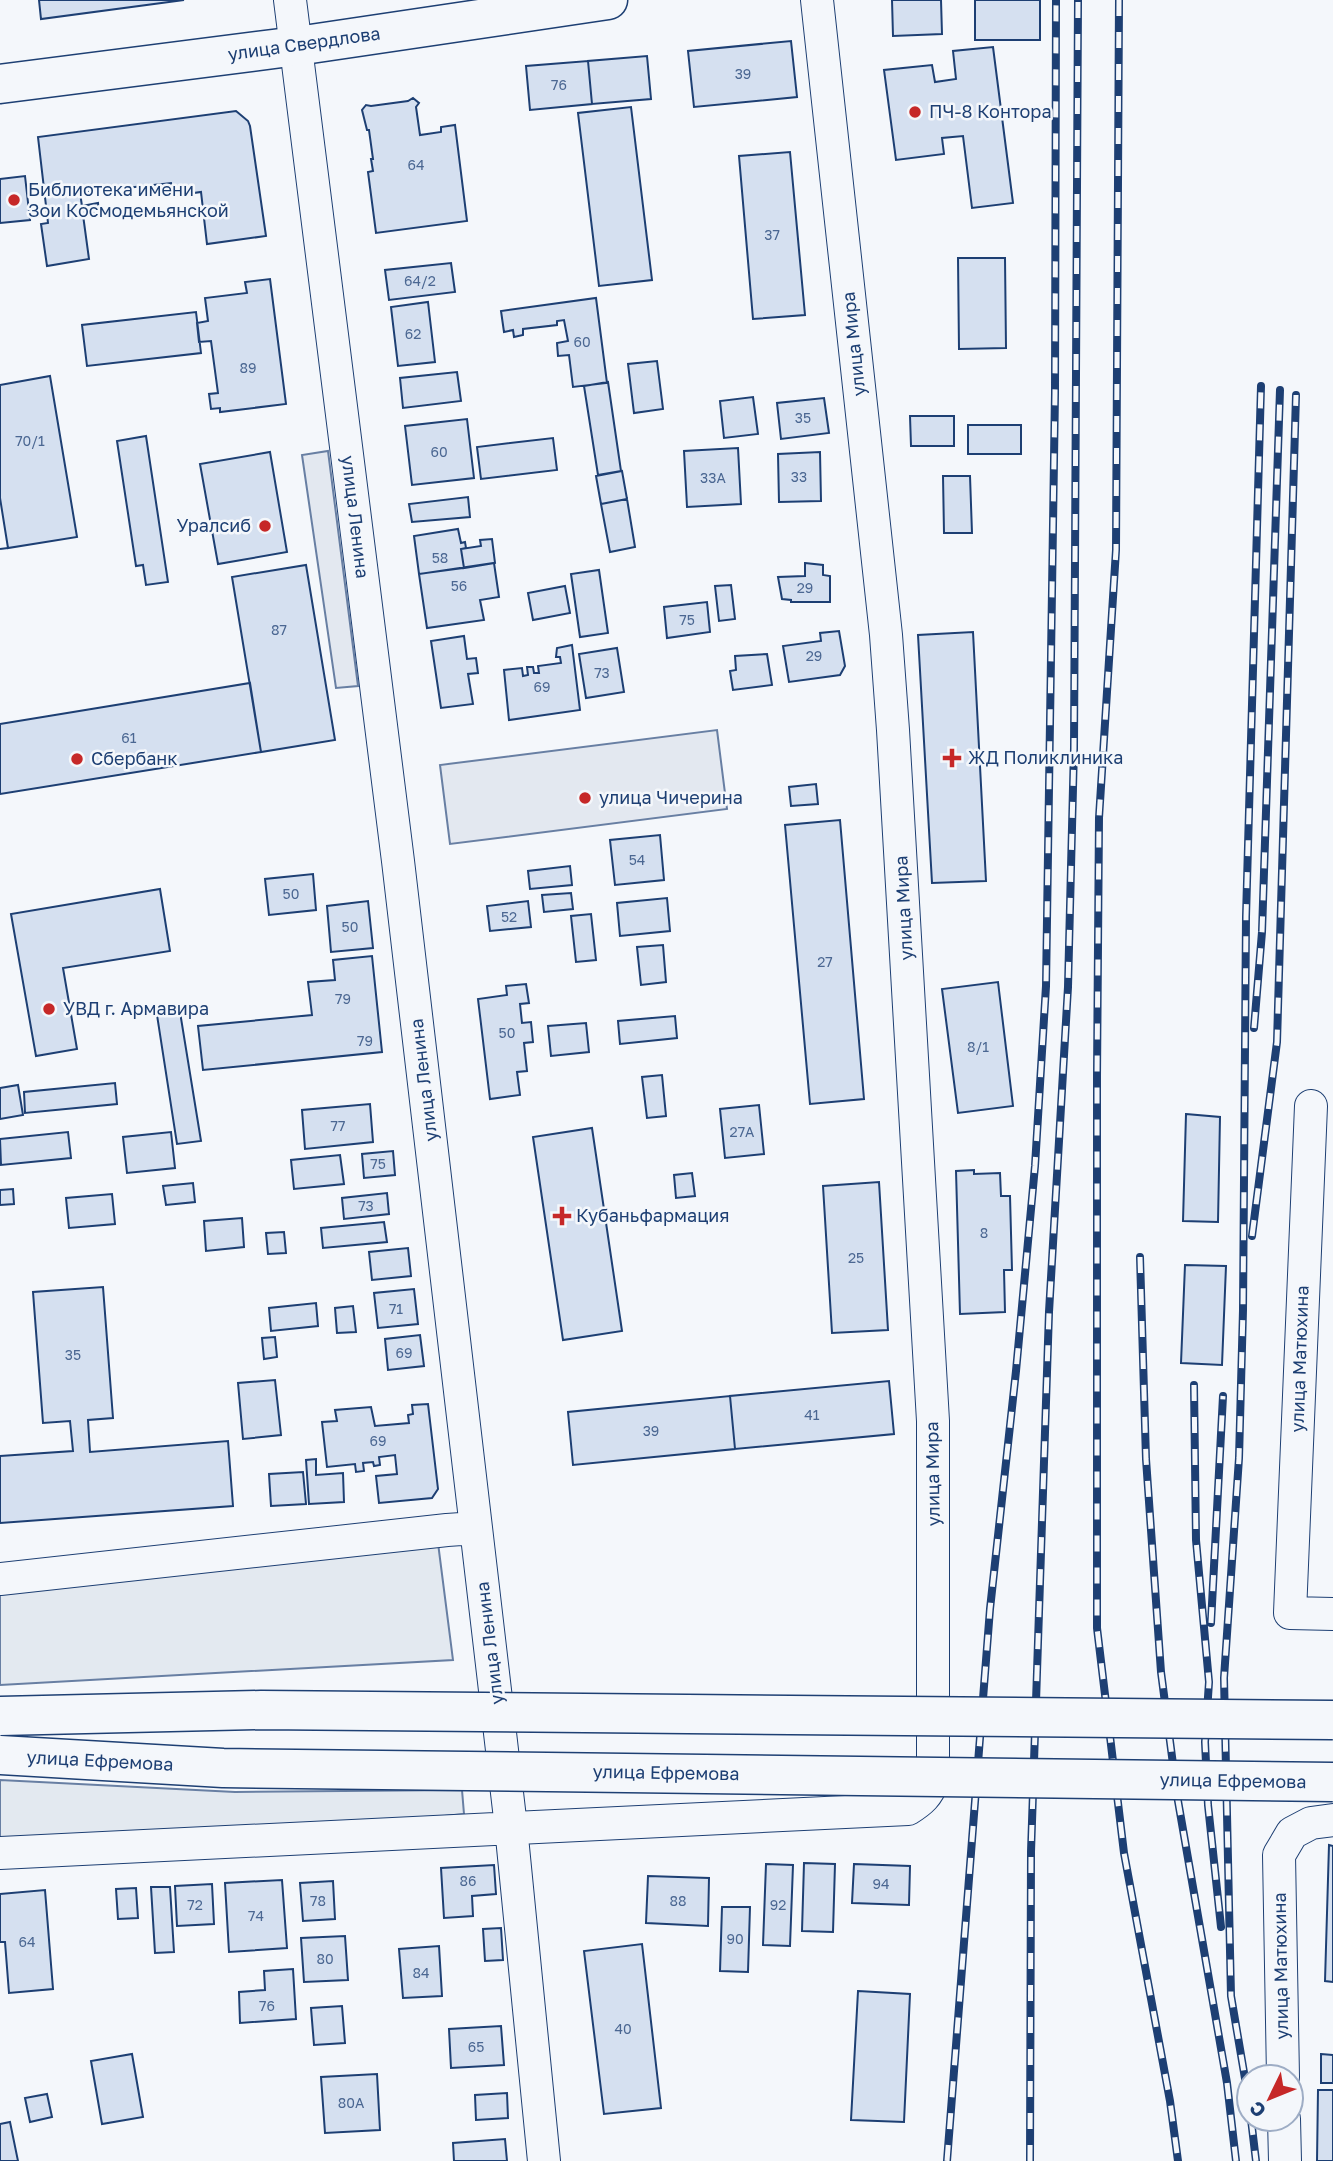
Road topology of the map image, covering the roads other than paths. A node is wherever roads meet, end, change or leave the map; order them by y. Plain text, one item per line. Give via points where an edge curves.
1 (290, 0) edge
2 (608, 0) edge
3 (817, 0) edge
4 (297, 46) junction
5 (0, 84) edge
6 (1311, 1106) dead end
7 (476, 1528) junction
8 (0, 1579) edge
9 (1333, 1614) edge
10 (0, 1716) edge
11 (1333, 1720) edge
12 (0, 1755) edge
13 (1333, 1782) edge
14 (1333, 1820) edge
15 (511, 1827) junction
16 (0, 1853) edge
17 (1283, 2063) edge
18 (1284, 2133) edge
19 (544, 2161) edge
20 (1285, 2161) edge

1 - 4 street, улица Ленина
2 - 4 main road, улица Свердлова
3 - 15 street, улица Мира via 886,635 927,1304 933,1460 933,1780 929,1792 908,1809
4 - 5 main road, улица Свердлова
4 - 7 street, улица Ленина
6 - 9 street, улица Матюхина via 1290,1613
7 - 8 street
7 - 15 street, улица Ленина
10 - 11 main road, bridge via 261,1710
12 - 13 main road, улица Ефремова, bridge via 223,1768
14 - 17 street, улица Матюхина via 1311,1823 1292,1833 1279,1855
15 - 16 street
15 - 19 street, улица Ленина
18 - 20 street

